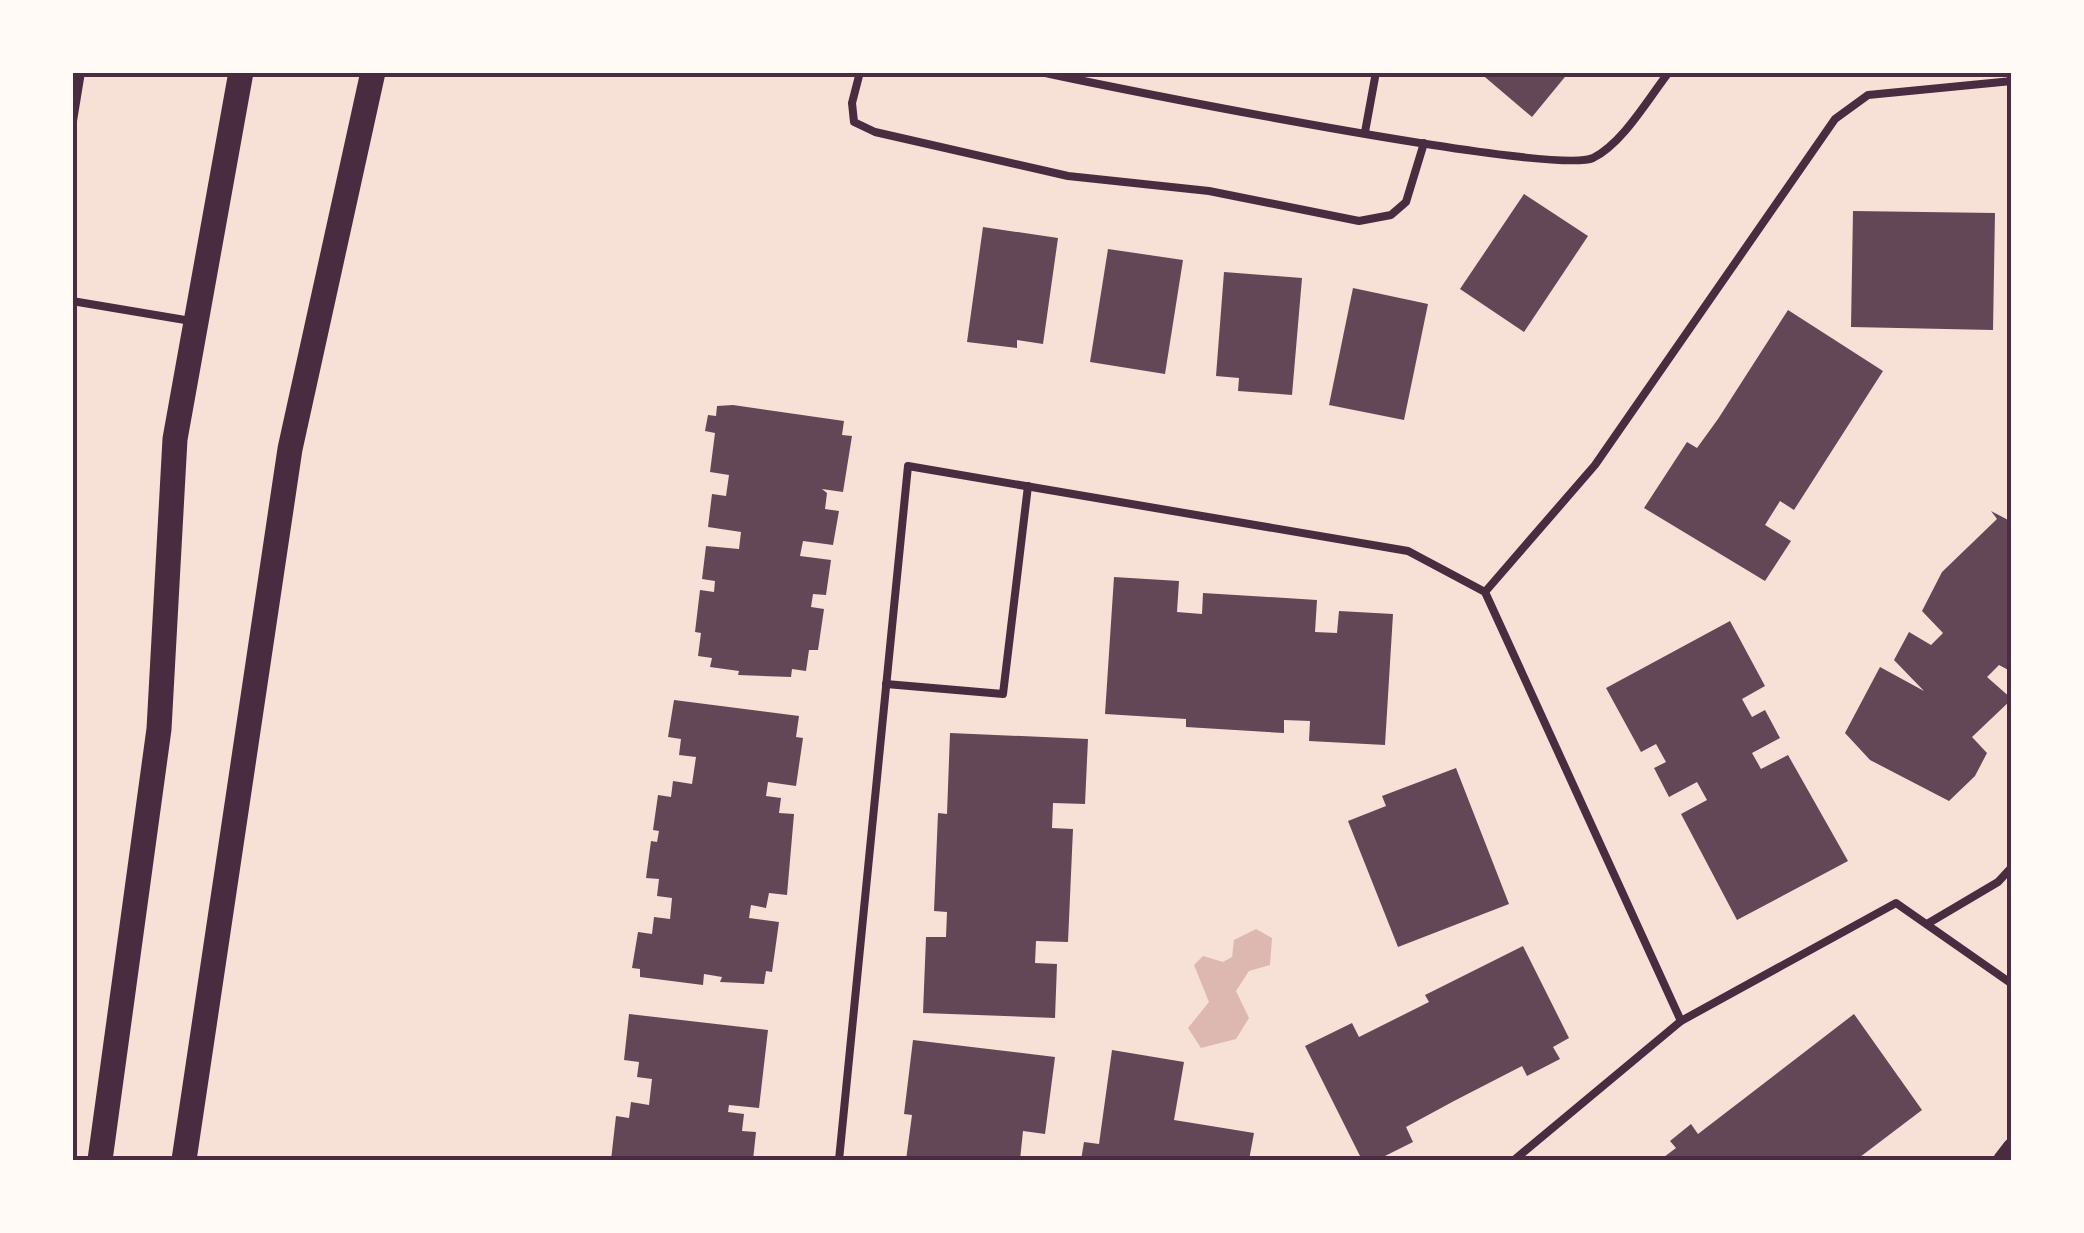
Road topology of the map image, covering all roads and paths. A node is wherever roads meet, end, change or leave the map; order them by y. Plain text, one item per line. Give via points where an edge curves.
1 (81, 72) edge
2 (241, 72) edge
3 (373, 72) edge
4 (860, 72) edge
5 (1041, 72) edge
6 (1376, 72) edge
7 (1669, 72) edge
8 (2012, 81) edge
9 (72, 128) edge
10 (1365, 132) junction
11 (1424, 142) junction
12 (72, 301) edge
13 (196, 322) junction
14 (1028, 486) junction
15 (1485, 592) junction
16 (886, 684) junction
17 (2012, 867) edge
18 (1926, 924) junction
19 (2012, 984) edge
20 (1682, 1021) junction
21 (2012, 1147) edge
22 (100, 1160) edge
23 (184, 1160) edge
24 (839, 1160) edge
25 (1514, 1160) edge
26 (2002, 1160) edge

1 - 9 lane
2 - 13 main road
3 - 23 main road via 290,449
4 - 11 lane via 854,122 876,132 1068,176 1209,191 1359,220 1392,215 1406,202
5 - 10 lane
6 - 10 lane
7 - 11 lane via 1610,146 1590,159 1566,162
8 - 15 lane via 1868,95 1835,119 1595,465
10 - 11 lane
12 - 13 lane
13 - 22 main road via 175,440 159,730
14 - 15 lane via 1408,551
14 - 16 lane via 1004,694
14 - 16 lane via 908,466
15 - 20 lane
16 - 24 lane
17 - 18 lane
18 - 19 lane
18 - 20 lane via 1896,903
20 - 25 lane
21 - 26 street

